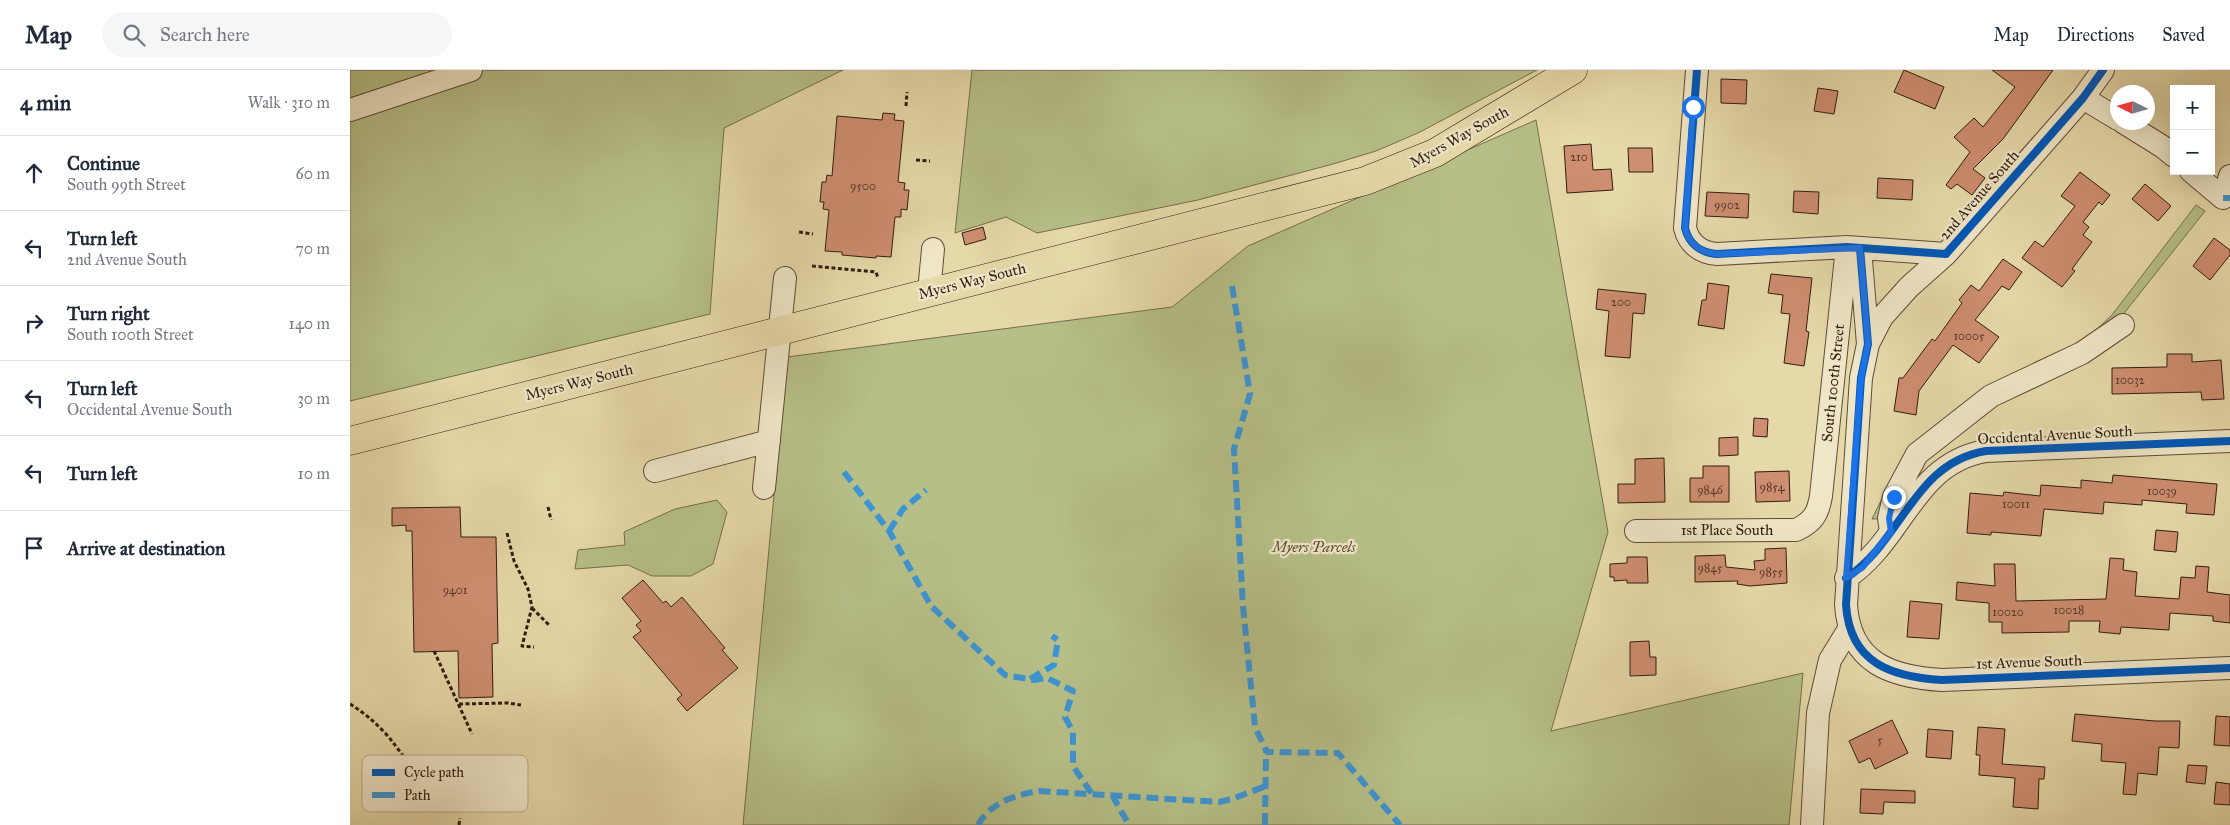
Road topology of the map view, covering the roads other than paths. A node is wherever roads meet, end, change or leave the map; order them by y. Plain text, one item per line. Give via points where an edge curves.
1 (470, 70) edge
2 (1573, 70) edge
3 (1696, 70) edge
4 (2103, 70) edge
5 (2083, 98) junction
6 (350, 110) edge
7 (2110, 114) edge
8 (2136, 130) edge
9 (2170, 153) edge
10 (2196, 175) edge
11 (2230, 176) edge
12 (1854, 248) junction
13 (933, 249) dead end
14 (1946, 254) junction
15 (785, 278) dead end
16 (929, 292) junction
17 (2123, 325) dead end
18 (781, 330) junction
19 (1868, 344) junction
20 (350, 440) edge
21 (769, 441) junction
22 (2230, 441) edge
23 (655, 471) dead end
24 (764, 488) dead end
25 (1814, 518) joint
26 (1636, 531) dead end
27 (1891, 532) junction
28 (1846, 578) junction
29 (1850, 629) junction
30 (2230, 668) edge
31 (1812, 825) edge

1 - 6 street
2 - 16 main road, Myers Way South via 1434,152 1365,181
3 - 12 street, 2nd Avenue South via 1685,228 1693,244 1703,251 1718,254
4 - 5 street, 2nd Avenue South
5 - 7 street
5 - 14 street, 2nd Avenue South
8 - 9 street
10 - 11 street via 2223,198
12 - 14 street, 2nd Avenue South
12 - 19 street, South 100th Street
12 - 25 street, South 100th Street via 1821,496
13 - 16 street
14 - 19 street, South 100th Street via 1882,317
15 - 18 street
16 - 18 main road, Myers Way South
17 - 27 street via 2082,353 1991,396 1917,454 1894,497 1889,518
18 - 20 main road, Myers Way South
18 - 21 street
19 - 28 street, South 100th Street via 1861,378
21 - 23 street
21 - 24 street
22 - 27 street, Occidental Avenue South via 1969,454 1948,464 1930,479
25 - 26 street, 1st Place South via 1796,530
27 - 28 street, Occidental Avenue South via 1862,568
28 - 29 street, South 100th Street
29 - 30 street, 1st Avenue South via 1860,649 1876,664 1926,679
29 - 31 street via 1830,660 1818,713

